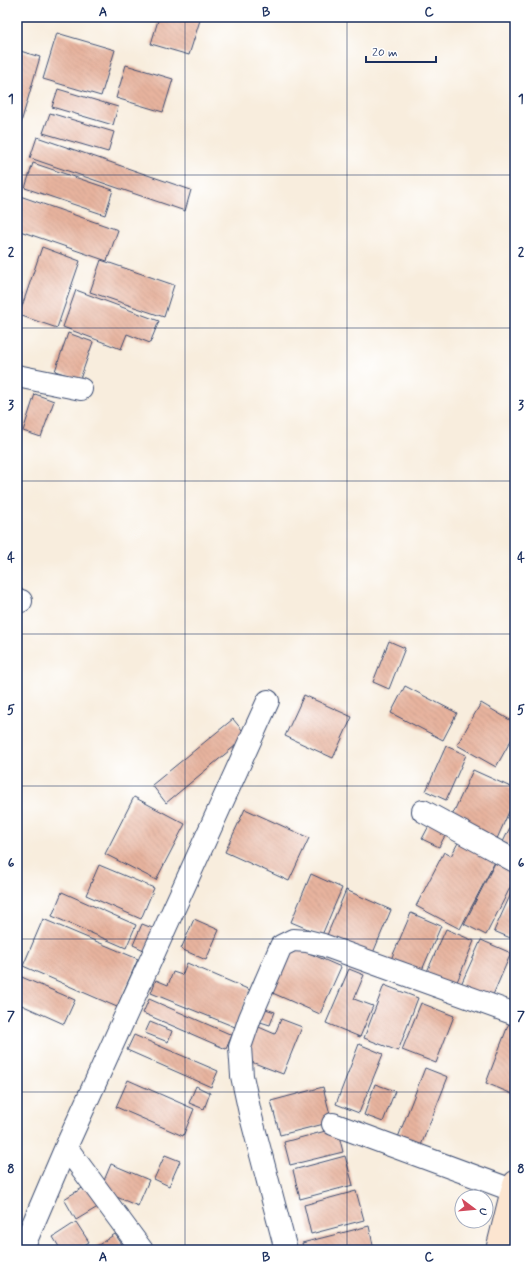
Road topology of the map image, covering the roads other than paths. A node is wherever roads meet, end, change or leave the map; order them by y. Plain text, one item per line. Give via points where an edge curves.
1 (17, 376) edge
2 (81, 389) dead end
3 (268, 701) dead end
4 (423, 811) dead end
5 (515, 861) edge
6 (515, 1014) edge
7 (333, 1124) dead end
8 (66, 1147) junction
9 (513, 1186) edge
10 (22, 1250) edge
11 (142, 1250) edge
12 (286, 1250) edge
13 (498, 1250) edge

1 - 2 street
3 - 8 street
4 - 5 street
6 - 12 street via 323,945 293,940 281,946 240,1047 242,1076 250,1113
7 - 9 street
8 - 10 street
8 - 11 street
9 - 13 street

